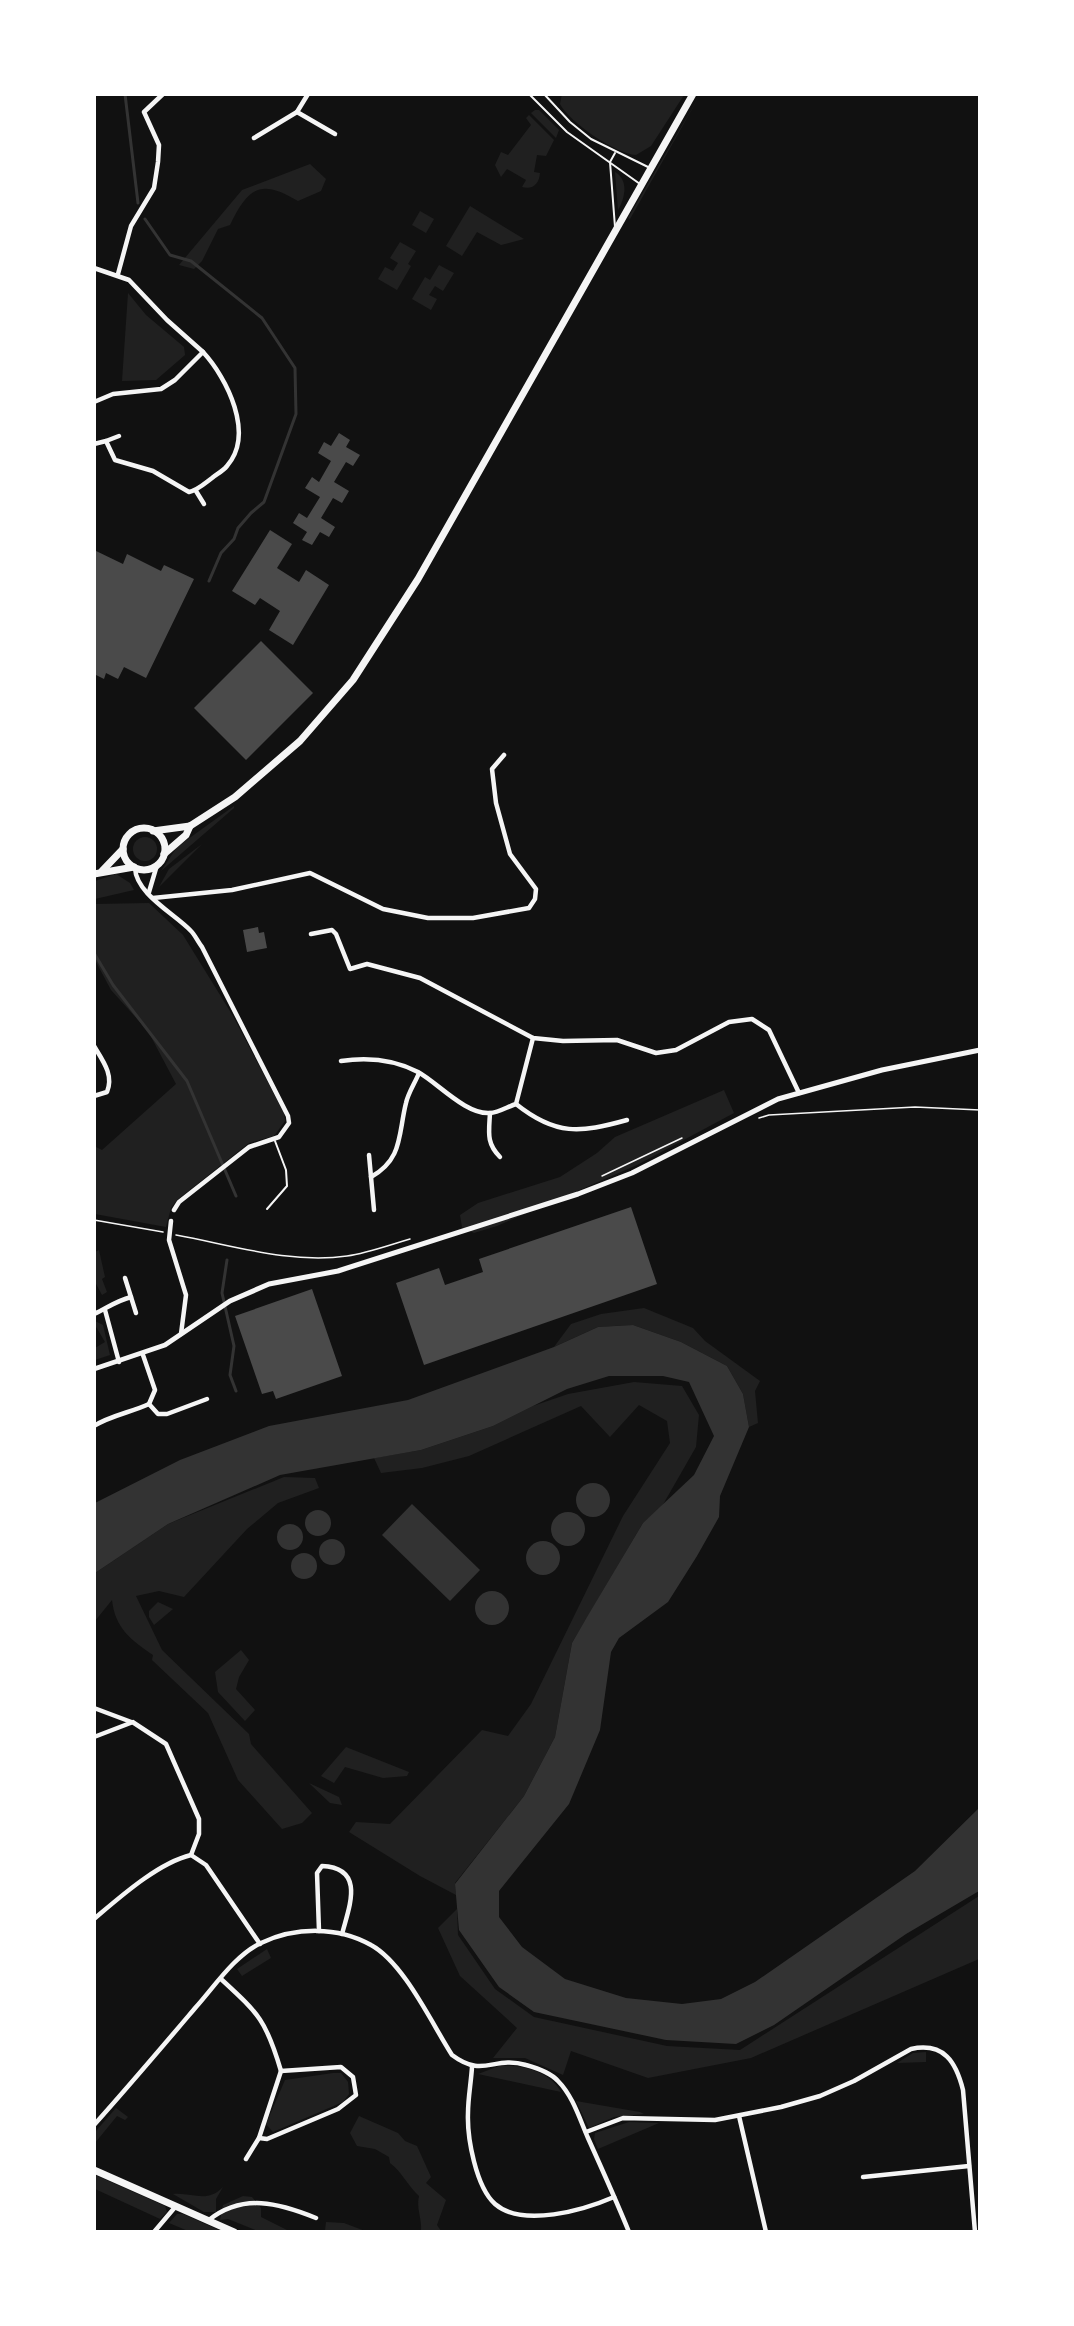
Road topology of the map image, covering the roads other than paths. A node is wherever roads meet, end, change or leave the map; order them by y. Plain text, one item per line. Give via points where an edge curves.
1 (163, 94) edge
2 (308, 94) edge
3 (529, 94) edge
4 (544, 94) edge
5 (693, 94) edge
6 (297, 112) junction
7 (147, 120) junction
8 (141, 124) dead end
9 (335, 134) dead end
10 (254, 138) dead end
11 (615, 153) junction
12 (610, 162) junction
13 (649, 168) junction
14 (640, 184) junction
15 (615, 230) junction
16 (94, 268) edge
17 (118, 274) junction
18 (203, 352) junction
19 (94, 402) edge
20 (119, 436) dead end
21 (106, 441) junction
22 (94, 444) edge
23 (196, 491) junction
24 (204, 504) dead end
25 (504, 755) dead end
26 (190, 826) junction
27 (153, 831) junction
28 (123, 849) junction
29 (164, 854) junction
30 (157, 865) junction
31 (134, 867) junction
32 (98, 872) edge
33 (149, 892) junction
34 (153, 898) junction
35 (311, 934) dead end
36 (533, 1038) junction
37 (94, 1046) edge
38 (980, 1050) edge
39 (341, 1061) dead end
40 (419, 1073) junction
41 (799, 1093) junction
42 (94, 1096) edge
43 (516, 1104) junction
44 (490, 1113) junction
45 (627, 1120) dead end
46 (274, 1140) junction
47 (369, 1155) dead end
48 (500, 1157) dead end
49 (371, 1177) junction
50 (267, 1209) dead end
51 (174, 1210) dead end
52 (374, 1210) dead end
53 (171, 1221) dead end
54 (125, 1278) dead end
55 (131, 1297) junction
56 (105, 1310) junction
57 (136, 1313) dead end
58 (94, 1314) edge
59 (181, 1336) junction
60 (143, 1355) junction
61 (119, 1362) junction
62 (94, 1369) edge
63 (207, 1399) dead end
64 (149, 1404) junction
65 (94, 1426) edge
66 (94, 1708) edge
67 (133, 1722) junction
68 (94, 1737) edge
69 (191, 1855) junction
70 (94, 1918) edge
71 (319, 1931) junction
72 (342, 1934) junction
73 (260, 1944) junction
74 (221, 1978) junction
75 (472, 2067) junction
76 (281, 2071) junction
77 (739, 2116) junction
78 (94, 2125) edge
79 (586, 2133) junction
80 (259, 2138) junction
81 (246, 2158) dead end
82 (969, 2166) junction
83 (94, 2170) edge
84 (863, 2177) dead end
85 (614, 2197) junction
86 (177, 2206) junction
87 (316, 2218) dead end
88 (209, 2220) junction
89 (154, 2232) edge
90 (234, 2232) edge
91 (629, 2232) edge
92 (766, 2232) edge
93 (975, 2232) edge

1 - 7 street via 144,112
2 - 6 street
3 - 12 lane via 567,132
4 - 11 lane via 579,130
5 - 13 main road
6 - 9 street
6 - 10 street
7 - 8 street
7 - 17 street via 159,145 154,188 130,226
11 - 12 lane
11 - 13 lane
12 - 14 lane
12 - 15 lane
13 - 14 main road
14 - 15 main road
15 - 26 main road via 418,579 353,680 308,733 265,774
16 - 17 street
17 - 18 street via 129,280
18 - 19 street via 161,389 114,394
18 - 23 street via 216,365 229,393 238,429 237,444 226,467
20 - 21 street
21 - 22 street
21 - 23 street via 115,460 153,471 189,492
23 - 24 street
25 - 34 street via 492,769 496,803 510,854 536,889 529,908 473,918 428,918 382,909 310,873 232,890
26 - 27 main road
26 - 29 main road via 186,835
27 - 28 main road via 136,830
27 - 29 main road via 163,840
28 - 31 main road
28 - 32 main road
29 - 30 main road
30 - 31 main road via 147,870
30 - 33 street
31 - 32 main road
31 - 33 street via 135,875
33 - 34 street
34 - 46 street via 192,931 255,1048 288,1116 286,1129
35 - 36 street via 332,930 350,969 367,964 420,978
36 - 41 street via 617,1040 656,1053 676,1050 729,1022 752,1019 769,1030
36 - 43 street
37 - 42 street via 111,1084 107,1092
38 - 41 street via 882,1070
39 - 40 street via 374,1058
40 - 44 street via 465,1104
40 - 49 street via 406,1102 392,1161
41 - 59 street via 778,1099 632,1173 578,1194 338,1271 269,1284 230,1301
43 - 44 street
43 - 45 street via 545,1125 569,1131
44 - 48 street via 489,1141
46 - 50 lane via 286,1170 287,1186
46 - 51 street via 249,1147
47 - 49 street
49 - 52 street
53 - 59 street via 169,1240 186,1295
54 - 55 street
55 - 56 street via 112,1302
55 - 57 street
56 - 58 street
56 - 61 street
59 - 60 street
60 - 61 street
60 - 64 street via 155,1390
61 - 62 street
63 - 64 street via 167,1414 158,1414
64 - 65 street
66 - 67 street
67 - 68 street
67 - 69 street via 166,1744 178,1767 199,1819 199,1834
69 - 70 street via 138,1884
69 - 73 street via 206,1866
71 - 72 street
71 - 72 street via 317,1873 322,1866 330,1866 346,1875 352,1885
71 - 73 street
72 - 75 street via 373,1945 398,1969 452,2055
73 - 74 street
74 - 76 street via 261,2018
74 - 78 street
75 - 79 street via 511,2062 552,2075 567,2093
75 - 85 street via 468,2114 471,2152 484,2188 495,2203 508,2211 552,2215 587,2208
76 - 80 street
76 - 80 street via 341,2067 353,2077 356,2095 338,2109 267,2139
77 - 79 street via 678,2121 623,2118
77 - 82 street via 820,2096 911,2049 941,2051 954,2063 963,2090
77 - 92 street
79 - 85 street
80 - 81 street
82 - 84 street
82 - 93 street
83 - 86 main road
85 - 91 street
86 - 88 main road
86 - 89 street
87 - 88 street via 266,2202 247,2201
88 - 90 main road

